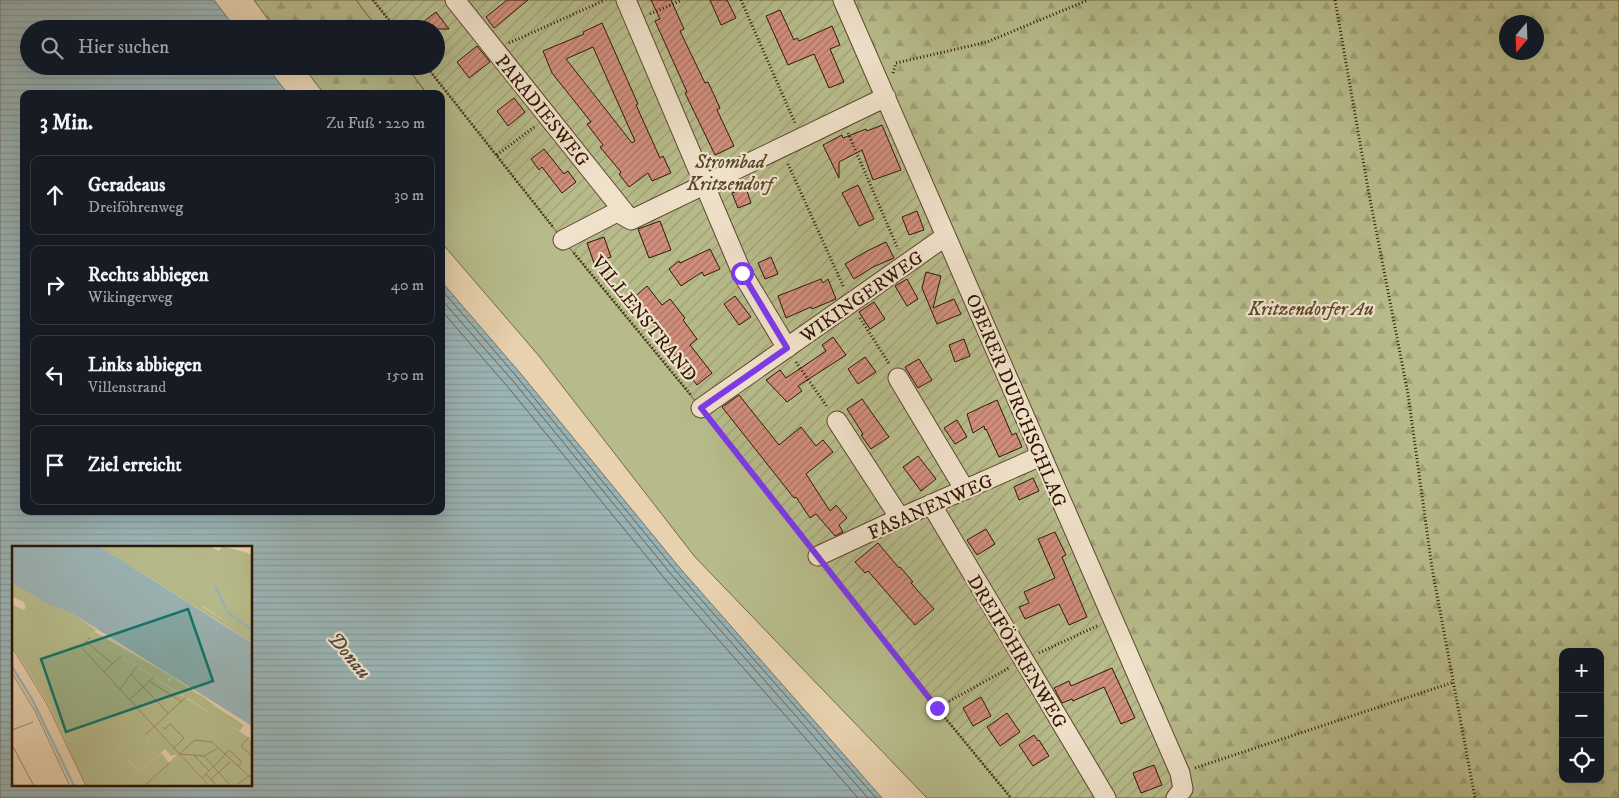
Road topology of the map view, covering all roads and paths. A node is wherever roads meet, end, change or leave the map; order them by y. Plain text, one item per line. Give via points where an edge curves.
1 (374, 0) edge
2 (455, 0) edge
3 (605, 0) edge
4 (626, 0) edge
5 (682, 0) edge
6 (741, 0) edge
7 (842, 0) edge
8 (1088, 0) edge
9 (1335, 0) edge
10 (389, 20) edge
11 (636, 20) junction
12 (494, 49) junction
13 (433, 75) edge
14 (886, 97) junction
15 (549, 116) junction
16 (842, 119) junction
17 (802, 137) junction
18 (780, 147) junction
19 (498, 155) junction
20 (704, 184) junction
21 (630, 220) junction
22 (946, 236) junction
23 (563, 240) junction
24 (905, 265) junction
25 (850, 303) junction
26 (787, 348) junction
27 (898, 378) joint
28 (701, 408) junction
29 (837, 421) joint
30 (1041, 456) junction
31 (965, 490) junction
32 (931, 504) junction
33 (900, 518) junction
34 (818, 556) junction
35 (1454, 682) junction
36 (1180, 773) junction
37 (1011, 798) edge
38 (1106, 798) edge
39 (1176, 798) edge
40 (1475, 798) edge

1 - 10 path
2 - 12 street, PARADIESWEG
3 - 12 path
4 - 11 street
5 - 11 path
6 - 17 path
7 - 14 street, OBERER DURCHSCHLAG
8 - 14 path via 988,42 896,63
9 - 35 path via 1408,394 1432,568
11 - 20 street
12 - 15 street, PARADIESWEG
13 - 19 path, VILLENSTRAND
14 - 16 street
14 - 22 street, OBERER DURCHSCHLAG
15 - 19 path
15 - 21 street, PARADIESWEG
16 - 17 street
16 - 24 path
17 - 18 street
18 - 20 street
18 - 25 path
19 - 23 path, VILLENSTRAND
20 - 21 street
20 - 26 street via 742,273
21 - 23 street via 617,212
22 - 24 street, WIKINGERWEG
22 - 30 street, OBERER DURCHSCHLAG
23 - 28 path, VILLENSTRAND
24 - 25 street, WIKINGERWEG
25 - 26 street, WIKINGERWEG
25 - 27 path
26 - 28 street, WIKINGERWEG
26 - 29 path
27 - 31 street
28 - 34 path, VILLENSTRAND
29 - 33 street
30 - 31 street, FASANENWEG
30 - 36 street, OBERER DURCHSCHLAG
31 - 32 street, FASANENWEG
32 - 33 street, FASANENWEG
32 - 38 street, DREIFÖHRENWEG
33 - 34 street, FASANENWEG
34 - 37 path, VILLENSTRAND
35 - 36 path
35 - 40 path
36 - 39 street, OBERER DURCHSCHLAG via 1184,789

